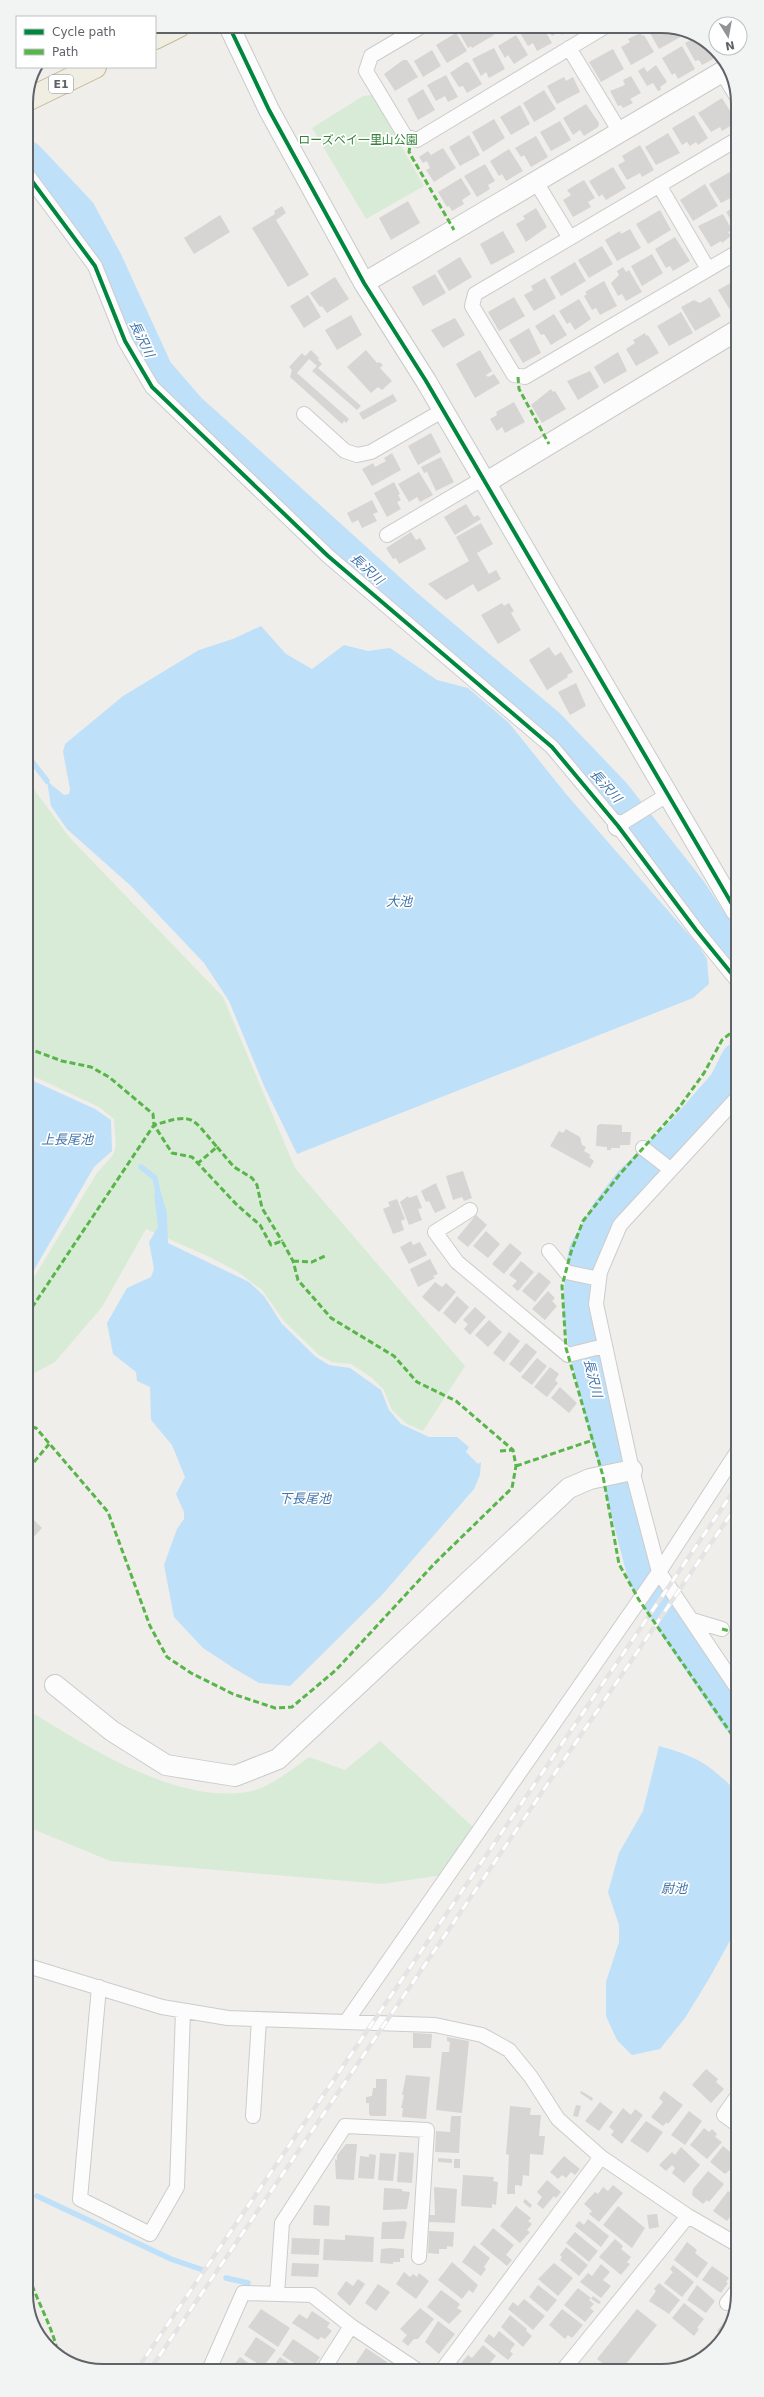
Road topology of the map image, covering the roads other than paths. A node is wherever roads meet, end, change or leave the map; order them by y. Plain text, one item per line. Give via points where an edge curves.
1 (165, 33) edge
2 (232, 33) edge
3 (410, 33) edge
4 (594, 33) edge
5 (156, 38) edge
6 (569, 48) junction
7 (92, 68) edge
8 (724, 72) edge
9 (33, 96) edge
10 (620, 132) junction
11 (731, 143) edge
12 (33, 182) edge
13 (536, 182) junction
14 (659, 185) junction
15 (570, 238) junction
16 (731, 256) edge
17 (708, 269) junction
18 (364, 283) junction
19 (731, 334) edge
20 (442, 411) junction
21 (304, 414) dead end
22 (484, 481) junction
23 (387, 535) dead end
24 (667, 795) junction
25 (619, 825) junction
26 (731, 903) edge
27 (731, 973) edge
28 (731, 1104) edge
29 (644, 1149) dead end
30 (669, 1169) junction
31 (470, 1210) dead end
32 (549, 1251) dead end
33 (598, 1279) junction
34 (603, 1346) junction
35 (731, 1461) edge
36 (632, 1470) junction
37 (659, 1572) junction
38 (692, 1620) junction
39 (722, 1629) dead end
40 (731, 1679) edge
41 (55, 1685) dead end
42 (33, 1967) edge
43 (99, 1987) junction
44 (184, 2011) junction
45 (259, 2019) junction
46 (346, 2022) junction
47 (731, 2105) edge
48 (253, 2116) dead end
49 (731, 2120) edge
50 (601, 2157) junction
51 (688, 2216) junction
52 (731, 2241) edge
53 (419, 2256) dead end
54 (277, 2294) junction
55 (730, 2299) edge
56 (727, 2303) dead end
57 (351, 2326) junction
58 (212, 2364) edge
59 (327, 2364) edge
60 (408, 2364) edge
61 (447, 2364) edge
62 (568, 2364) edge

1 - 5 highway
2 - 18 street via 280,130
3 - 6 street via 371,56 366,71 405,136 416,140
4 - 6 street
6 - 10 street
7 - 9 highway, E1
8 - 10 street
10 - 13 street
11 - 14 street
12 - 25 street via 95,266 125,341 152,387 328,556 552,747
13 - 15 street
13 - 18 street
14 - 15 street
14 - 17 street
15 - 17 street via 475,294 472,306 514,375 518,377 525,377
16 - 17 street
18 - 20 street
19 - 22 street
20 - 21 street via 371,452 357,455 345,451
20 - 22 street
22 - 23 street
22 - 24 street
24 - 25 street
24 - 26 street
25 - 27 street via 696,930
28 - 30 street
29 - 30 street
30 - 33 street via 620,1225
31 - 34 street via 435,1232 457,1262 570,1355
32 - 33 street via 567,1272
33 - 34 street via 596,1304
34 - 36 street
35 - 37 street
36 - 37 street
36 - 41 street via 590,1479 570,1488 278,1759 236,1776 166,1765 112,1731
37 - 38 street
37 - 46 street
38 - 39 street
38 - 40 street
42 - 43 street
43 - 44 street via 162,2007
43 - 44 street via 80,2199 150,2234 177,2187
44 - 45 street via 228,2018
45 - 46 street
45 - 48 street
46 - 50 street via 435,2025 482,2035 509,2050 531,2077 558,2119
47 - 49 street via 724,2115
50 - 51 street
50 - 61 street
51 - 52 street
51 - 62 street
53 - 54 street via 427,2130 345,2126 282,2223
54 - 57 street via 312,2294
54 - 58 street via 243,2293
55 - 56 street
57 - 59 street
57 - 60 street

